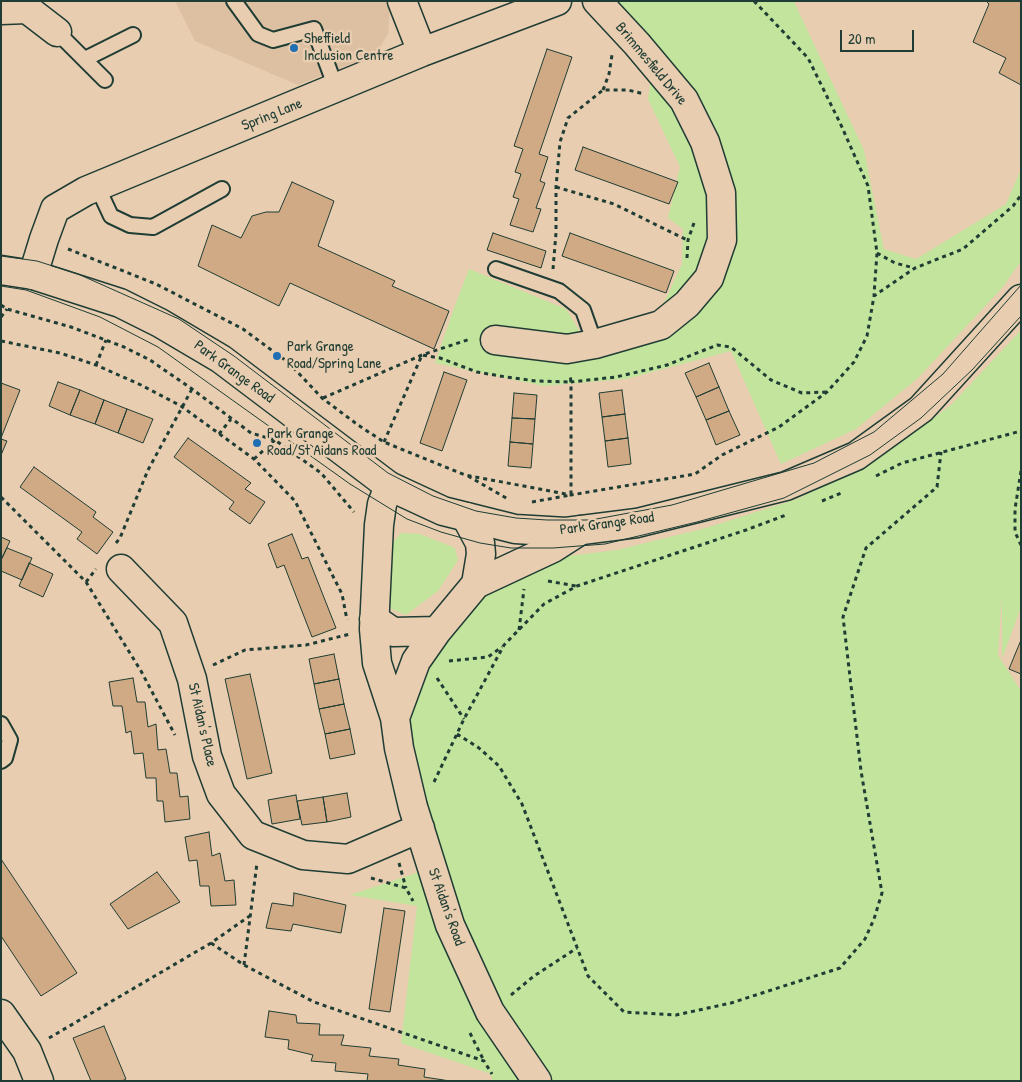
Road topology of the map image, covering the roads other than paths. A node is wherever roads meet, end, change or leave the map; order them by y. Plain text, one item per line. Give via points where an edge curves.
1 (234, 1) edge
2 (402, 1) edge
3 (557, 1) edge
4 (597, 1) edge
5 (22, 7) edge
6 (57, 32) joint
7 (133, 35) dead end
8 (422, 52) junction
9 (84, 59) junction
10 (105, 80) dead end
11 (336, 88) junction
12 (97, 186) junction
13 (222, 190) dead end
14 (496, 268) dead end
15 (15, 272) edge
16 (1021, 299) edge
17 (495, 340) road end
18 (595, 344) junction
19 (388, 486) junction
20 (466, 517) junction
21 (581, 530) junction
22 (111, 561) road end
23 (476, 584) junction
24 (366, 627) junction
25 (437, 631) junction
26 (395, 718) junction
27 (1, 724) edge
28 (1, 761) edge
29 (417, 818) junction
30 (1, 1014) edge
31 (39, 1081) edge
32 (537, 1081) edge

1 - 11 lane via 258,34 273,40 314,29
2 - 8 street
3 - 8 street, Spring Lane
4 - 18 street, Brimmesfield Drive via 684,100 705,142 721,194 722,240 709,278 687,304 661,325
5 - 6 street
6 - 9 lane
7 - 9 lane
8 - 11 street, Spring Lane
9 - 10 lane
11 - 12 street, Spring Lane
12 - 13 lane via 112,216 130,225 153,227
12 - 15 street, Spring Lane via 55,209 44,239
14 - 18 lane via 559,291 582,310
15 - 19 street, Park Grange Road via 120,303 212,353
16 - 21 street, Park Grange Road via 921,409 856,456 786,486 637,523
17 - 18 street, Brimmesfield Drive via 567,349
19 - 20 street, Park Grange Road via 443,511
19 - 24 street, St Aidan's Road via 380,514
20 - 21 street, Park Grange Road via 515,529
20 - 23 street via 481,548
21 - 23 street, St Aidan's Road via 554,548
22 - 29 street, St Aidan's Place via 173,623 192,679 207,756 221,794 253,835 303,855 348,859 393,840
23 - 25 street, St Aidan's Road
24 - 25 street via 393,632
24 - 26 street, St Aidan's Road
25 - 26 street, St Aidan's Road via 416,660
26 - 29 street, St Aidan's Road via 399,748
27 - 28 lane via 10,740
29 - 32 street, St Aidan's Road via 450,925 490,1012
30 - 31 street via 27,1052

